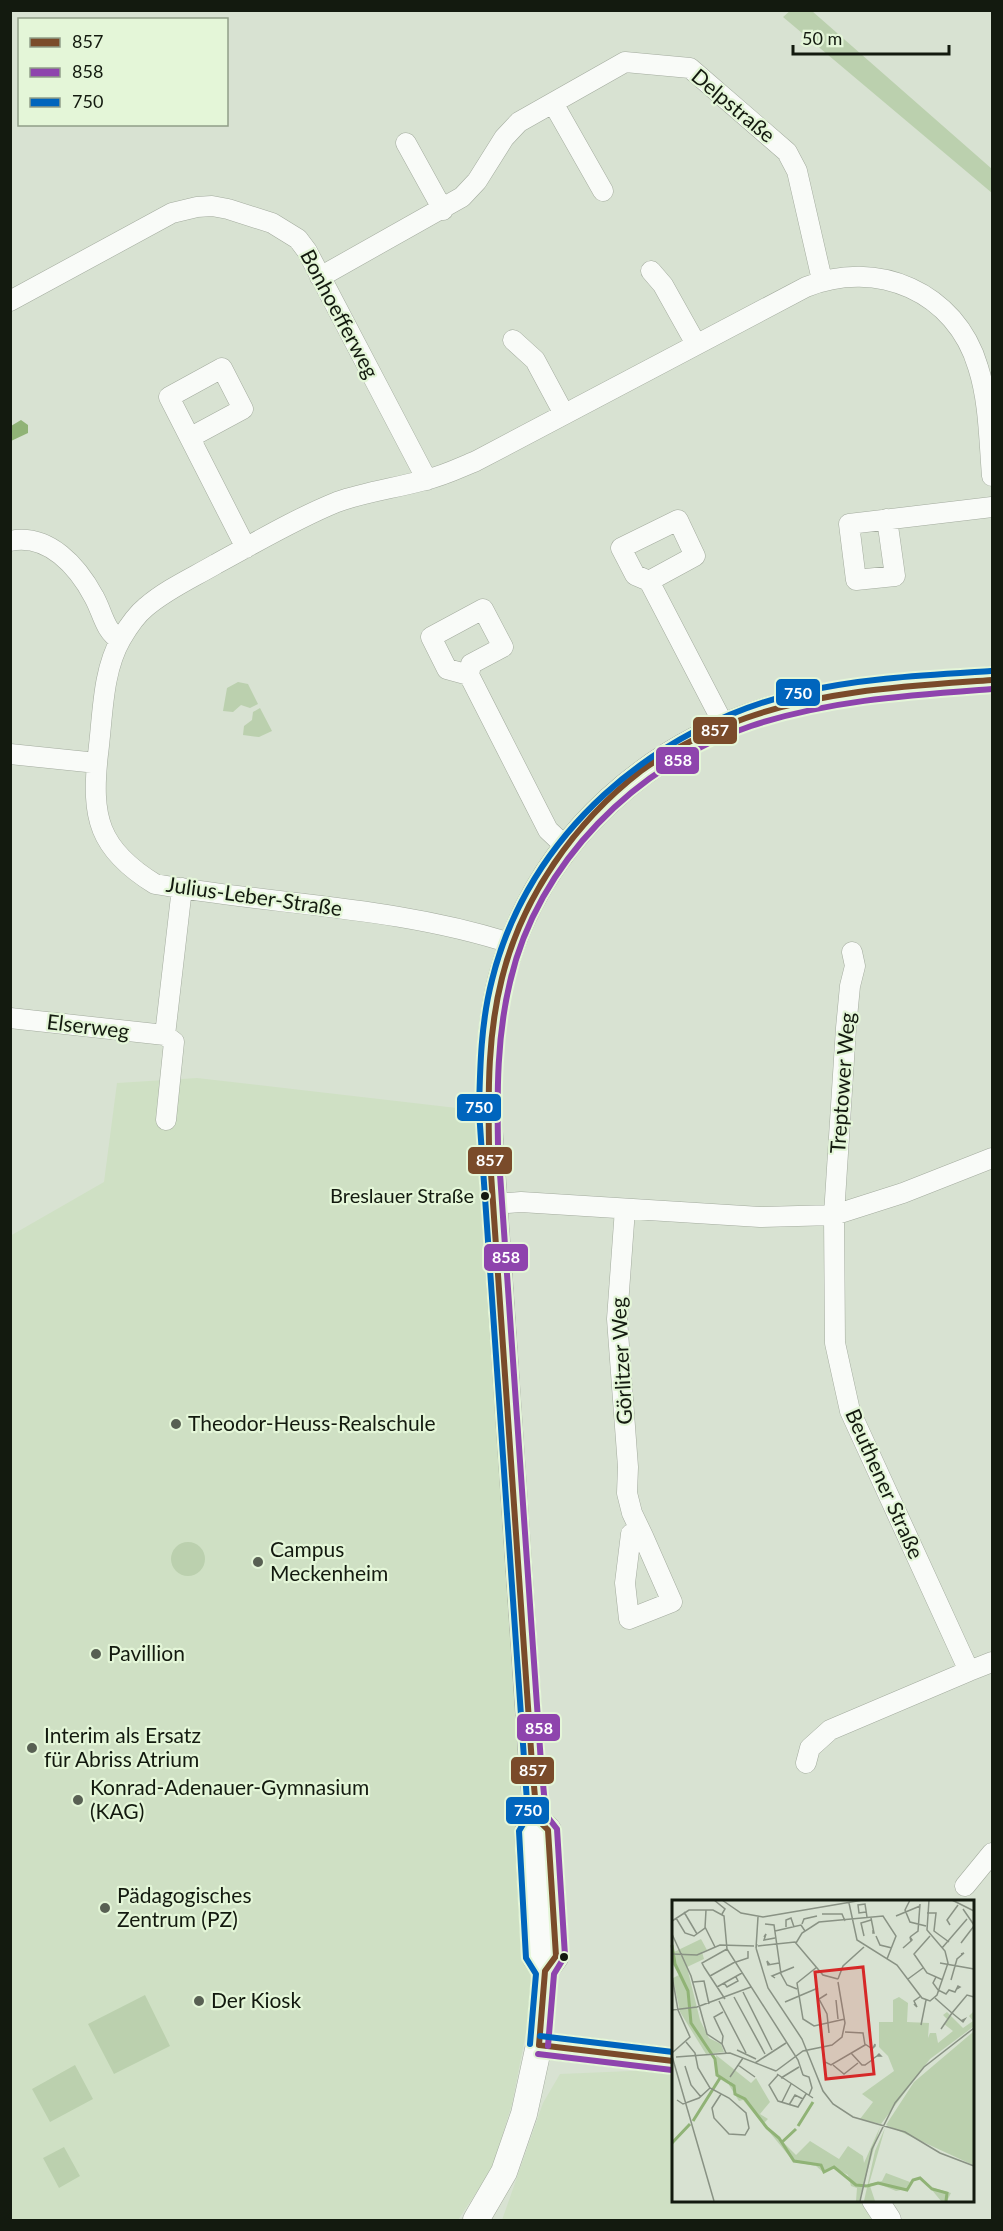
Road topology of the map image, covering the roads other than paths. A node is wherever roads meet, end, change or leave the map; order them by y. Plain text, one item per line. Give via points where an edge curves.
1 (553, 103) junction
2 (406, 143) dead end
3 (603, 191) dead end
4 (443, 210) junction
5 (651, 271) dead end
6 (320, 277) junction
7 (822, 280) junction
8 (10, 301) edge
9 (513, 340) dead end
10 (696, 344) junction
11 (564, 414) junction
12 (990, 431) edge
13 (191, 437) dead end
14 (993, 476) edge
15 (427, 480) junction
16 (993, 507) edge
17 (887, 519) dead end
18 (10, 542) edge
19 (246, 548) junction
20 (649, 581) dead end
21 (120, 640) junction
22 (469, 675) dead end
23 (993, 680) edge
24 (724, 725) junction
25 (10, 754) edge
26 (97, 764) junction
27 (566, 847) junction
28 (182, 888) junction
29 (513, 944) junction
30 (852, 952) dead end
31 (10, 1018) edge
32 (165, 1035) junction
33 (166, 1120) dead end
34 (993, 1158) edge
35 (493, 1204) junction
36 (625, 1209) junction
37 (834, 1215) junction
38 (637, 1535) dead end
39 (993, 1662) edge
40 (969, 1671) junction
41 (806, 1763) dead end
42 (993, 1853) edge
43 (965, 1886) dead end
44 (539, 2045) junction
45 (672, 2061) edge
46 (876, 2201) edge
47 (476, 2220) edge
48 (888, 2220) edge

1 - 3 street
1 - 4 street, Delpstraße via 519,122 477,181
1 - 7 street, Delpstraße via 625,62 690,68 787,152 797,171
2 - 4 street
4 - 6 street, Delpstraße
5 - 10 street
6 - 8 street, Bonhoefferweg via 307,251 286,230 228,209 197,207 172,213
6 - 15 street, Bonhoefferweg
7 - 10 street, Julius-Leber-Straße
7 - 12 street, Julius-Leber-Straße via 870,275 912,289 934,302 959,327 971,347
9 - 11 street via 535,360
10 - 11 street, Julius-Leber-Straße
11 - 15 street, Julius-Leber-Straße via 476,461
12 - 14 street, Julius-Leber-Straße
13 - 19 street
15 - 19 street, Julius-Leber-Straße via 337,502
16 - 17 street
18 - 21 street via 41,543 70,561 94,597 110,633
19 - 21 street, Julius-Leber-Straße via 171,588 145,607
20 - 24 street
21 - 26 street, Julius-Leber-Straße via 109,671
22 - 27 street via 548,830
23 - 24 street via 800,701
24 - 27 street via 690,741 634,778 597,810
25 - 26 street
26 - 28 street, Julius-Leber-Straße via 96,812 106,840 135,872 155,884
27 - 29 street via 529,907
28 - 29 street, Julius-Leber-Straße via 412,918
28 - 32 street
29 - 35 street via 501,979 489,1076
30 - 37 street, Treptower Weg via 855,966 846,1028
31 - 32 street, Elserweg
32 - 33 street via 174,1042
34 - 37 street
35 - 36 street via 521,1202
35 - 44 street via 537,1819 528,1831 528,1848 535,1957 545,1971
36 - 37 street via 760,1217
36 - 38 street, Görlitzer Weg via 617,1319 627,1493
37 - 40 street, Beuthener Straße via 835,1343 850,1411
39 - 40 street
40 - 41 street via 830,1730 810,1748
42 - 43 street
44 - 45 street
44 - 47 street via 524,2114 504,2172
46 - 48 street

